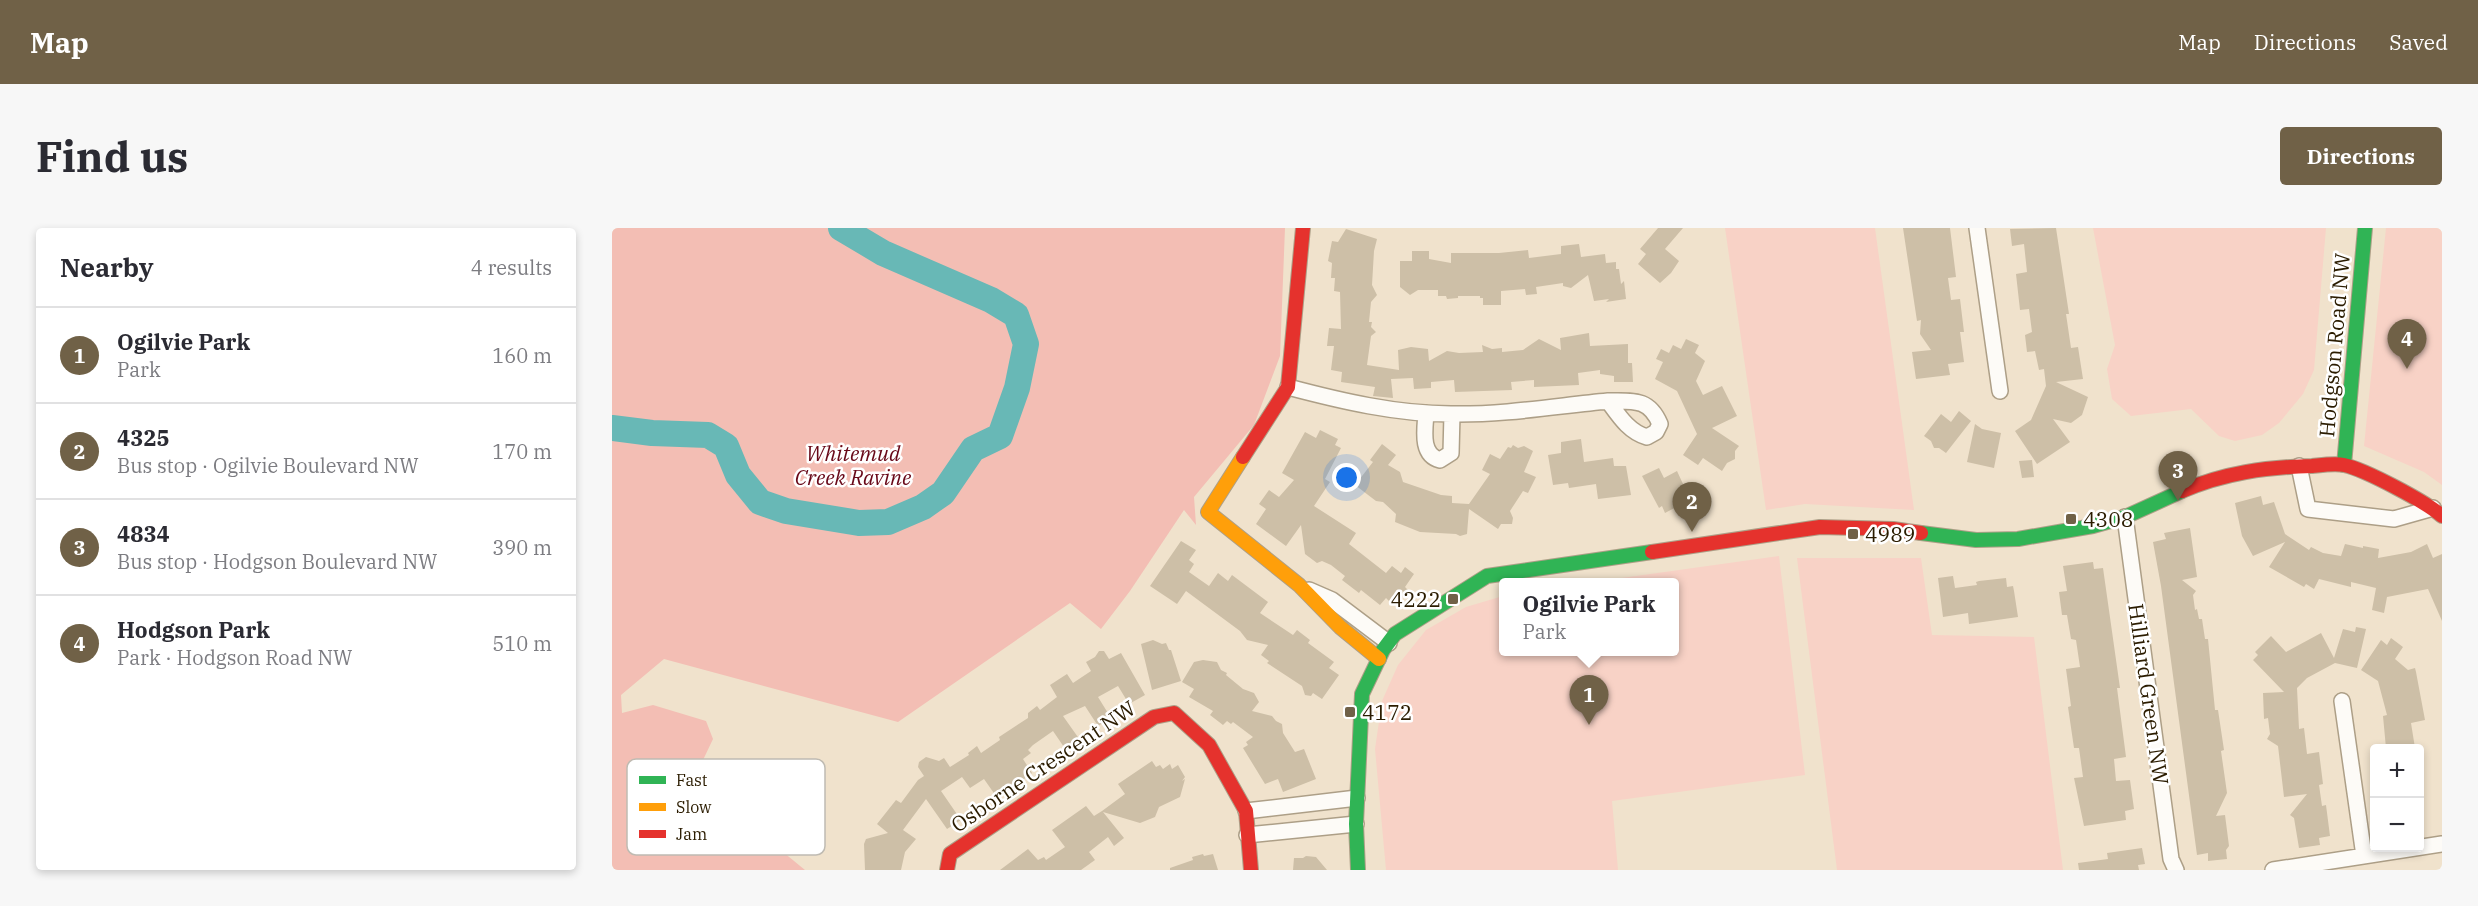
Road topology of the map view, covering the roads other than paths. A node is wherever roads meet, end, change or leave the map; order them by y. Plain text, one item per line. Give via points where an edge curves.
1 (1303, 228) edge
2 (1977, 228) edge
3 (2365, 228) edge
4 (1288, 387) junction
5 (2000, 390) dead end
6 (1608, 402) dead end
7 (1426, 413) junction
8 (1452, 414) junction
9 (2344, 465) junction
10 (2299, 466) junction
11 (2437, 512) edge
12 (2125, 517) junction
13 (1299, 585) junction
14 (1389, 643) junction
15 (1379, 659) junction
16 (2342, 701) dead end
17 (1357, 798) junction
18 (1246, 812) junction
19 (1356, 824) junction
20 (1247, 835) junction
21 (2442, 844) edge
22 (2364, 856) junction
23 (947, 870) edge
24 (1251, 870) edge
25 (1359, 870) edge
26 (2176, 870) edge
27 (2273, 870) edge

1 - 4 street
2 - 5 street
3 - 9 street, Hodgson Road NW
4 - 7 street
4 - 13 street via 1208,512
6 - 8 street
7 - 8 street
7 - 8 street via 1428,453 1440,460 1451,453
9 - 10 street
9 - 11 street
10 - 11 street via 2308,509 2394,519
10 - 12 street via 2242,471 2210,479
12 - 14 street via 2062,532 1997,540 1866,527 1820,527 1487,576 1395,634
12 - 26 street, Hilliard Green NW via 2171,859
13 - 14 street via 1332,600
13 - 15 street
14 - 15 street
15 - 17 street via 1362,694
16 - 22 street
17 - 18 street
17 - 19 street
18 - 20 street, Osborne Crescent NW
18 - 23 street, Osborne Crescent NW via 1209,745 1174,713 1154,717 950,854
19 - 20 street
19 - 25 street
20 - 24 street, Osborne Crescent NW
21 - 22 street
22 - 27 street

